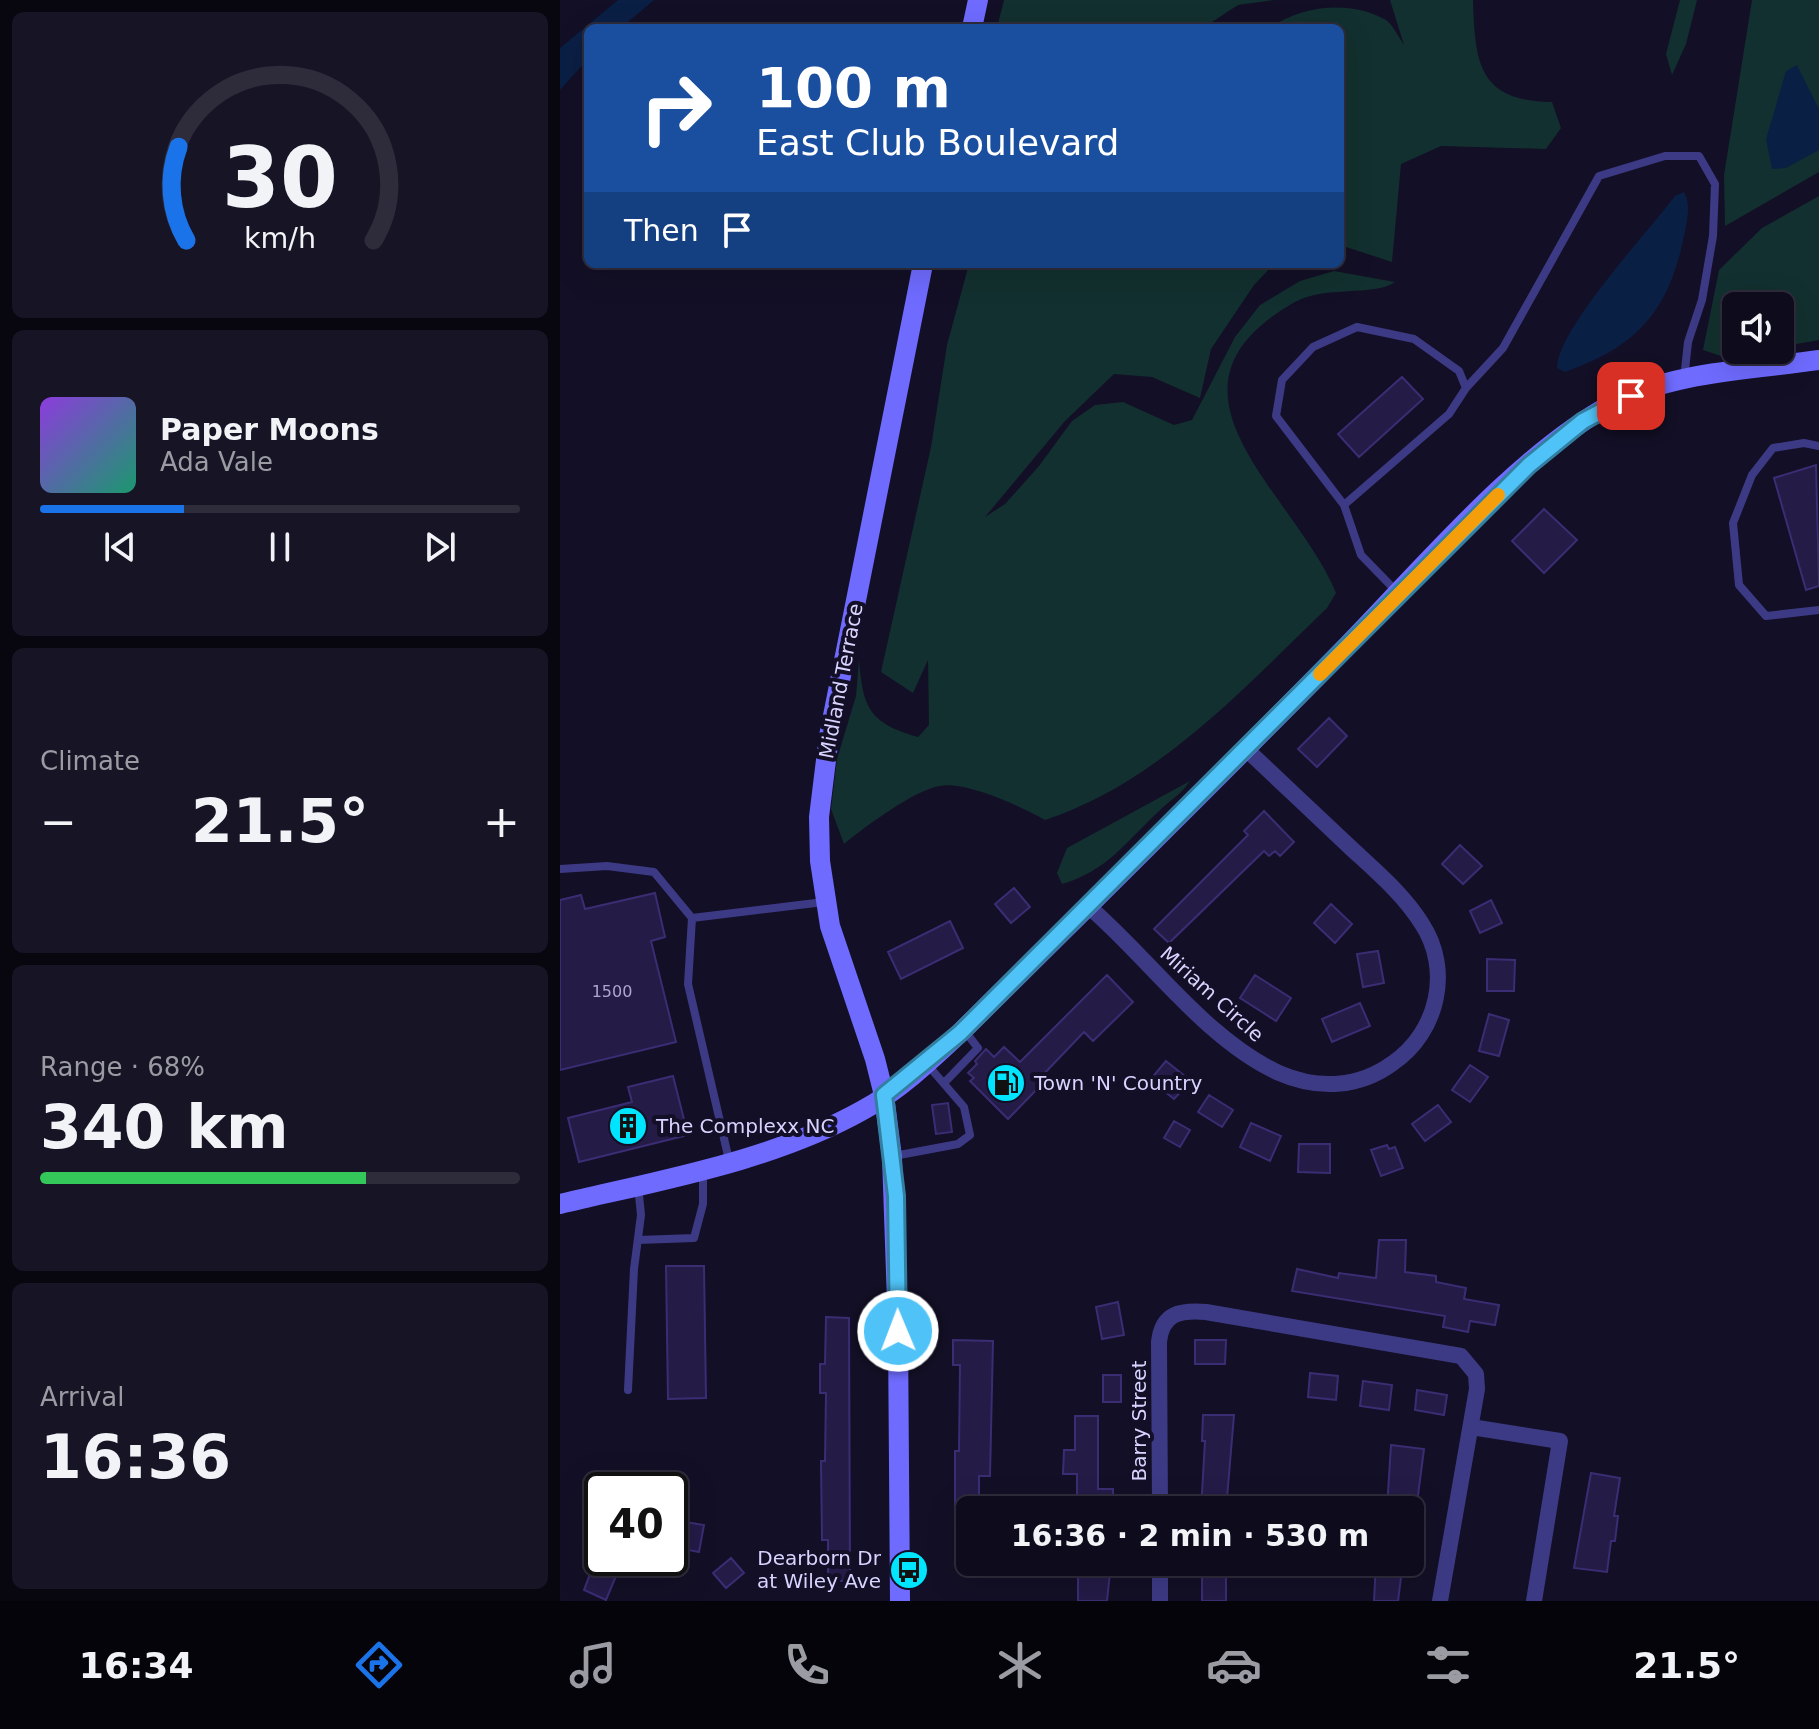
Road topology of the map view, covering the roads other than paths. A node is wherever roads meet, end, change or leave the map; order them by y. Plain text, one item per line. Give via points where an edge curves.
1 (978, 0) edge
2 (973, 24) edge
3 (922, 268) edge
4 (1819, 360) edge
5 (1684, 380) junction
6 (1466, 388) junction
7 (1819, 446) edge
8 (1344, 505) junction
9 (1399, 593) junction
10 (1819, 610) edge
11 (1246, 749) junction
12 (560, 869) edge
13 (825, 902) junction
14 (1088, 906) junction
15 (692, 918) junction
16 (963, 1030) junction
17 (926, 1063) junction
18 (944, 1083) junction
19 (884, 1095) junction
20 (892, 1157) junction
21 (729, 1161) junction
22 (703, 1168) junction
23 (637, 1185) junction
24 (560, 1204) edge
25 (638, 1240) junction
26 (628, 1390) dead end
27 (1471, 1427) junction
28 (1160, 1496) edge
29 (1160, 1576) edge
30 (900, 1601) edge
31 (1160, 1601) edge
32 (1440, 1601) edge
33 (1534, 1601) edge

1 - 2 street
3 - 13 street, Midland Terrace via 829,736 819,817
4 - 5 street
5 - 6 lane via 1713,236 1715,184 1699,156 1665,156 1599,176 1503,348
5 - 9 street via 1616,402 1556,441
6 - 8 lane via 1449,414
6 - 8 lane via 1459,371 1414,339 1357,327 1313,347 1282,380 1276,416
7 - 10 lane via 1773,448 1752,475 1733,523 1739,585 1766,616
8 - 9 lane via 1361,555
9 - 11 street
11 - 14 street
11 - 14 street, Miriam Circle via 1398,892 1423,925 1434,950 1438,994 1430,1019 1396,1061 1369,1078 1345,1084 1322,1085 1280,1073 1226,1038
12 - 15 lane via 607,866 654,872
13 - 15 lane
13 - 19 street, Midland Terrace
14 - 16 street
15 - 21 lane via 688,984
16 - 17 street
16 - 18 lane via 978,1048
17 - 18 lane
17 - 19 street
18 - 20 lane via 964,1107 970,1135 958,1144
19 - 20 street, Midland Terrace
19 - 21 street via 802,1138
20 - 30 street, Midland Terrace
21 - 22 street
22 - 23 street
22 - 25 lane via 703,1204 694,1238
23 - 24 street
23 - 25 lane
25 - 26 lane
27 - 28 street, Barry Street via 1476,1374 1461,1356 1186,1310 1172,1314 1160,1331
27 - 32 street
27 - 33 street via 1560,1441
29 - 31 street

